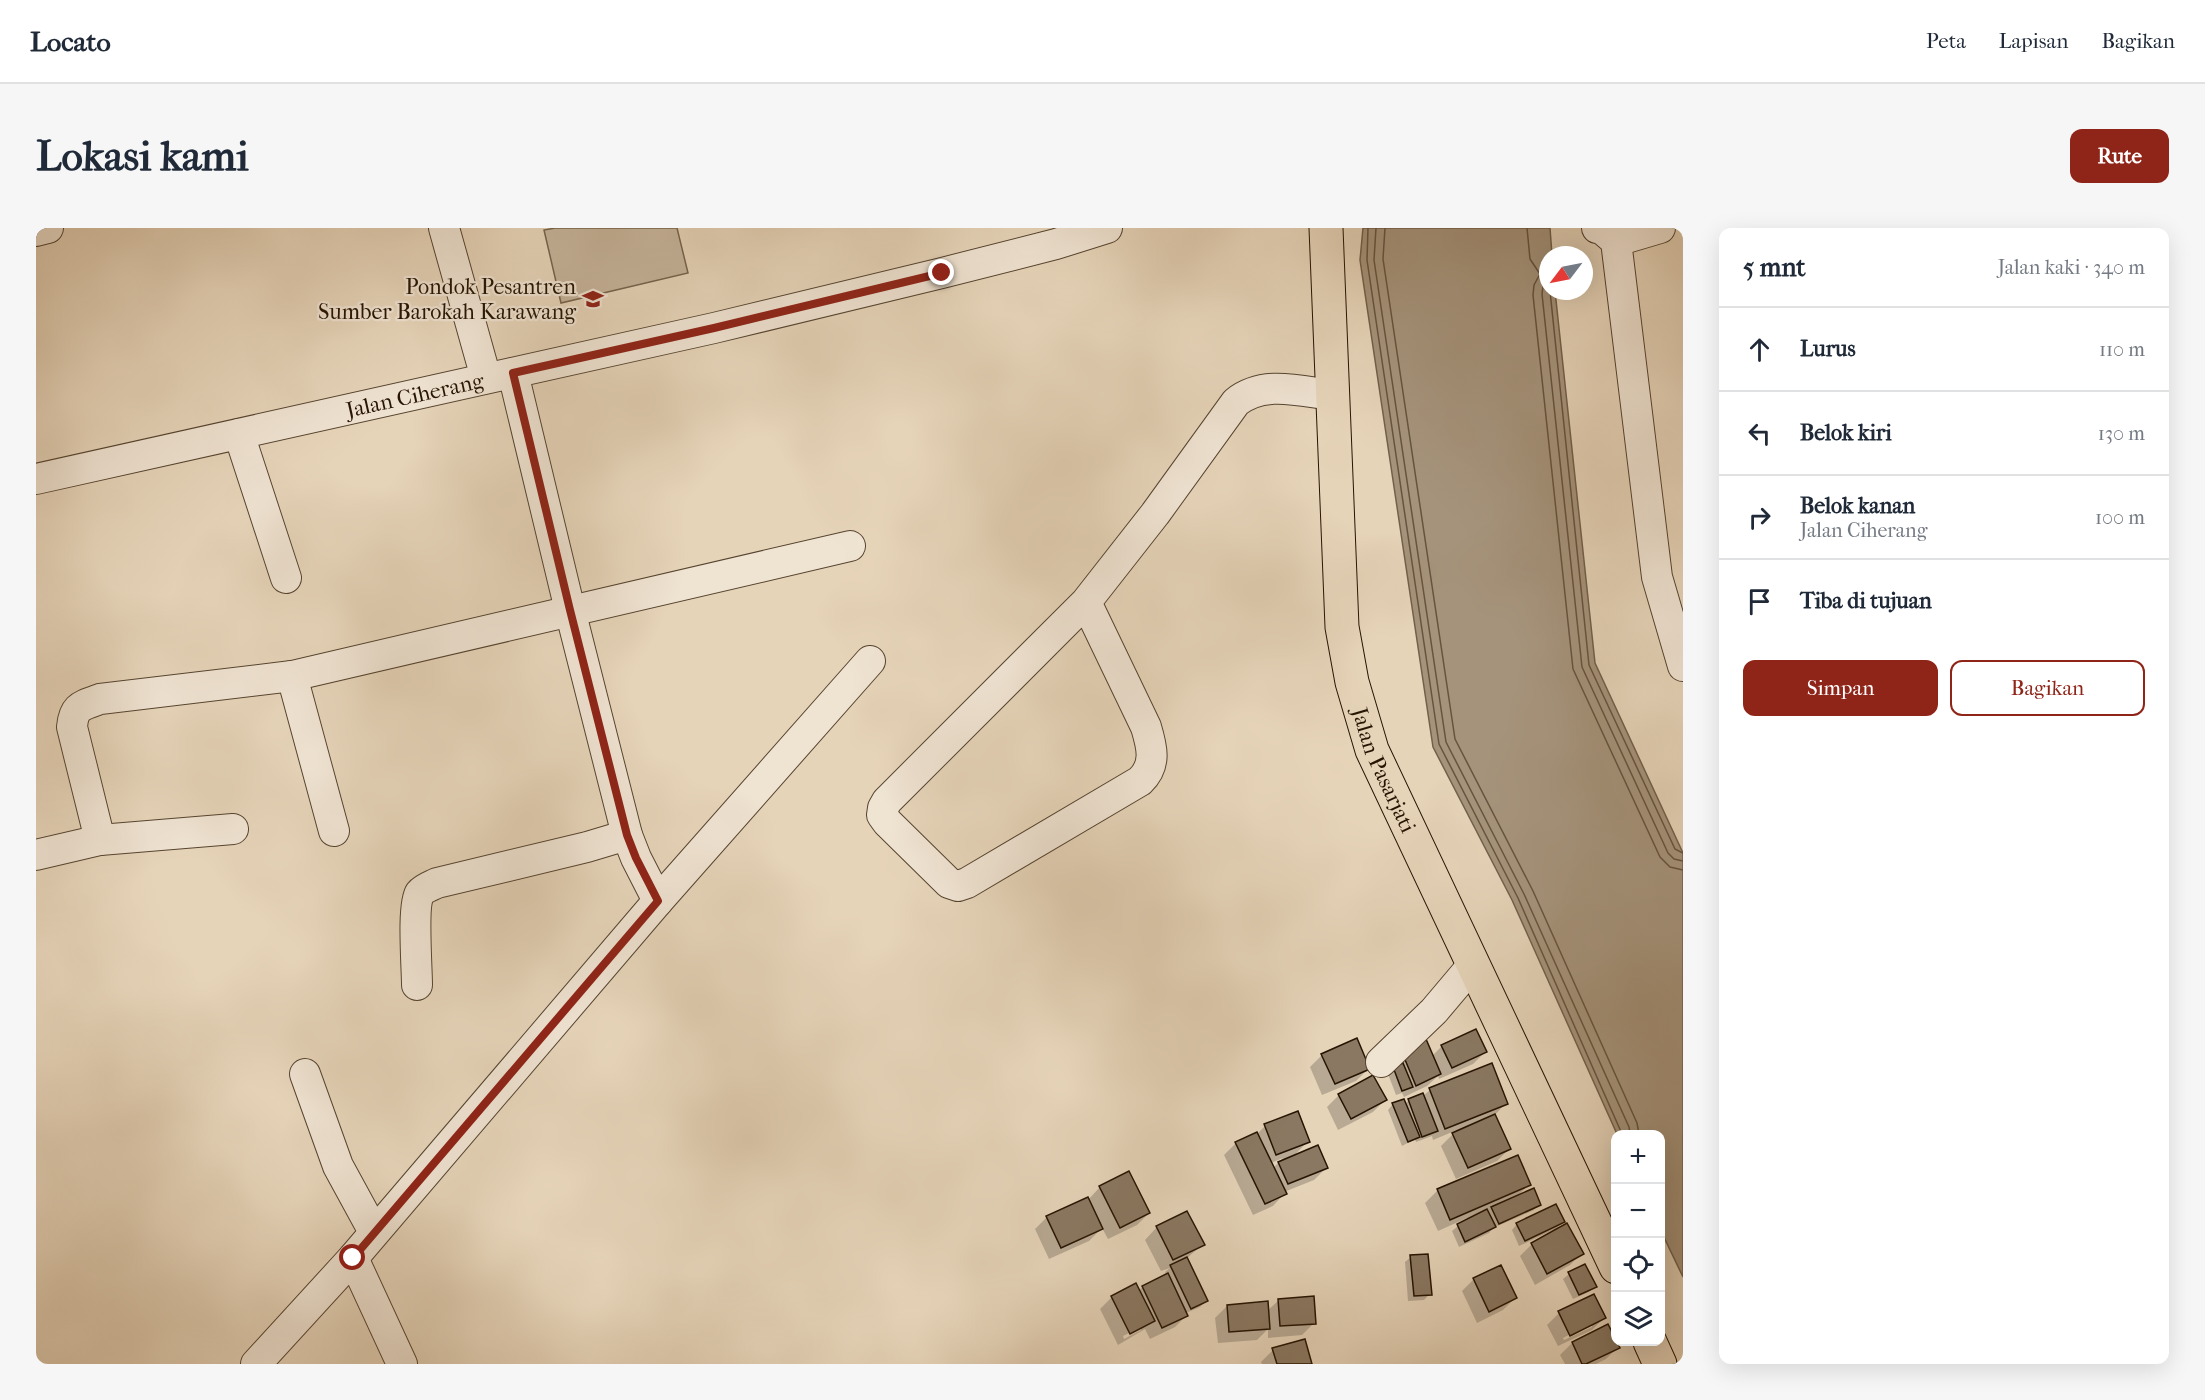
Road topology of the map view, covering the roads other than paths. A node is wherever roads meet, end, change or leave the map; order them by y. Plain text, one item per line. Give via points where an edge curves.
1 (48, 228) edge
2 (444, 228) edge
3 (1107, 228) edge
4 (1326, 228) edge
5 (1660, 228) edge
6 (36, 231) edge
7 (1606, 234) edge
8 (500, 375) junction
9 (1331, 395) junction
10 (239, 434) junction
11 (36, 478) edge
12 (850, 546) dead end
13 (286, 578) dead end
14 (1683, 589) edge
15 (1086, 602) junction
16 (570, 610) junction
17 (1679, 653) edge
18 (870, 661) dead end
19 (292, 676) junction
20 (233, 829) dead end
21 (334, 831) dead end
22 (627, 835) junction
23 (100, 840) junction
24 (36, 855) edge
25 (658, 901) junction
26 (1472, 966) junction
27 (417, 985) dead end
28 (1381, 1062) dead end
29 (305, 1074) dead end
30 (374, 1232) junction
31 (1611, 1257) edge
32 (353, 1258) junction
33 (1652, 1346) edge
34 (256, 1364) edge
35 (402, 1364) edge
36 (1660, 1364) edge

1 - 6 street
2 - 8 street
3 - 8 street, Jalan Ciherang via 942,273
4 - 9 main road, Jalan Pasarjati
5 - 7 street
7 - 17 street via 1657,578
8 - 10 street, Jalan Ciherang
8 - 16 street
9 - 15 street via 1261,389 1236,402
9 - 26 main road, Jalan Pasarjati via 1342,627 1352,682 1372,750
10 - 11 street, Jalan Ciherang
10 - 13 street
12 - 16 street
14 - 17 street
15 - 15 street via 883,808 887,822 949,883 967,883 1148,774 1152,755 1146,727
16 - 19 street
16 - 22 street
18 - 25 street
19 - 21 street
19 - 23 street via 99,699 80,706 74,713 72,727
20 - 23 street
22 - 25 street
22 - 27 street via 426,888 419,895 416,916
23 - 24 street
25 - 30 street
26 - 28 street via 1434,1011
26 - 31 main road, Jalan Pasarjati
29 - 30 street via 338,1166
30 - 32 street
32 - 34 street
32 - 35 street
33 - 36 main road

